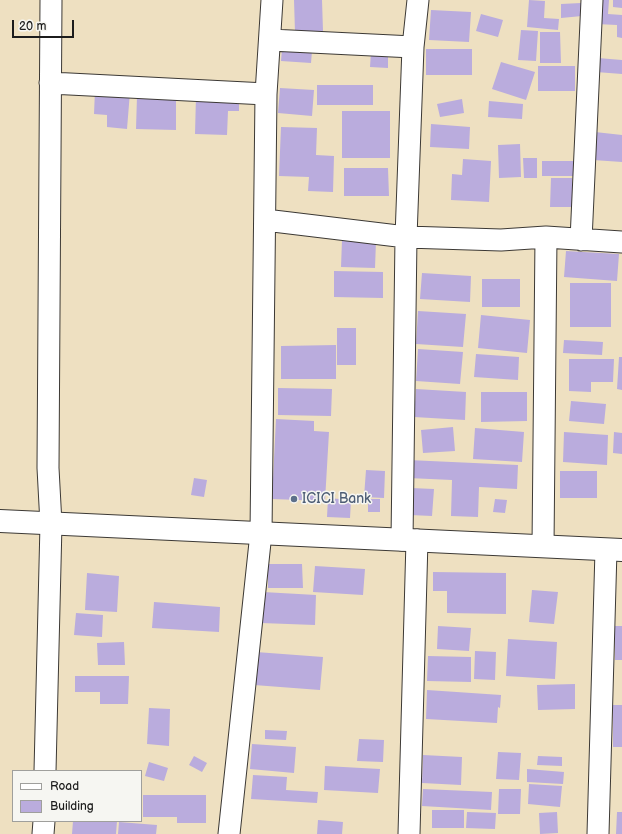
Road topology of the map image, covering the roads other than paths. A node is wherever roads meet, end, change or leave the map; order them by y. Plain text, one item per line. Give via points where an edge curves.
1 (51, 0) edge
2 (272, 0) edge
3 (418, 0) edge
4 (592, 0) edge
5 (270, 40) junction
6 (413, 47) junction
7 (50, 83) junction
8 (266, 94) junction
9 (265, 220) junction
10 (406, 237) junction
11 (546, 237) junction
12 (581, 240) junction
13 (622, 242) edge
14 (0, 521) edge
15 (51, 524) junction
16 (261, 533) junction
17 (410, 540) junction
18 (544, 546) junction
19 (614, 550) edge
20 (45, 770) edge
21 (44, 822) edge
22 (43, 834) edge
23 (228, 834) edge
24 (409, 834) edge
25 (598, 834) edge

1 - 7 street
2 - 5 street
3 - 6 street
4 - 12 street
5 - 6 street
5 - 8 street
6 - 10 street
7 - 8 street
7 - 15 street via 48,468
8 - 9 street
9 - 10 street
9 - 16 street
10 - 11 street via 501,240
10 - 17 street
11 - 12 street
11 - 18 street
12 - 13 street
14 - 15 main road
15 - 16 main road
15 - 20 street
16 - 17 main road
16 - 23 street
17 - 18 main road
17 - 24 street
18 - 19 main road
19 - 25 street
21 - 22 street

